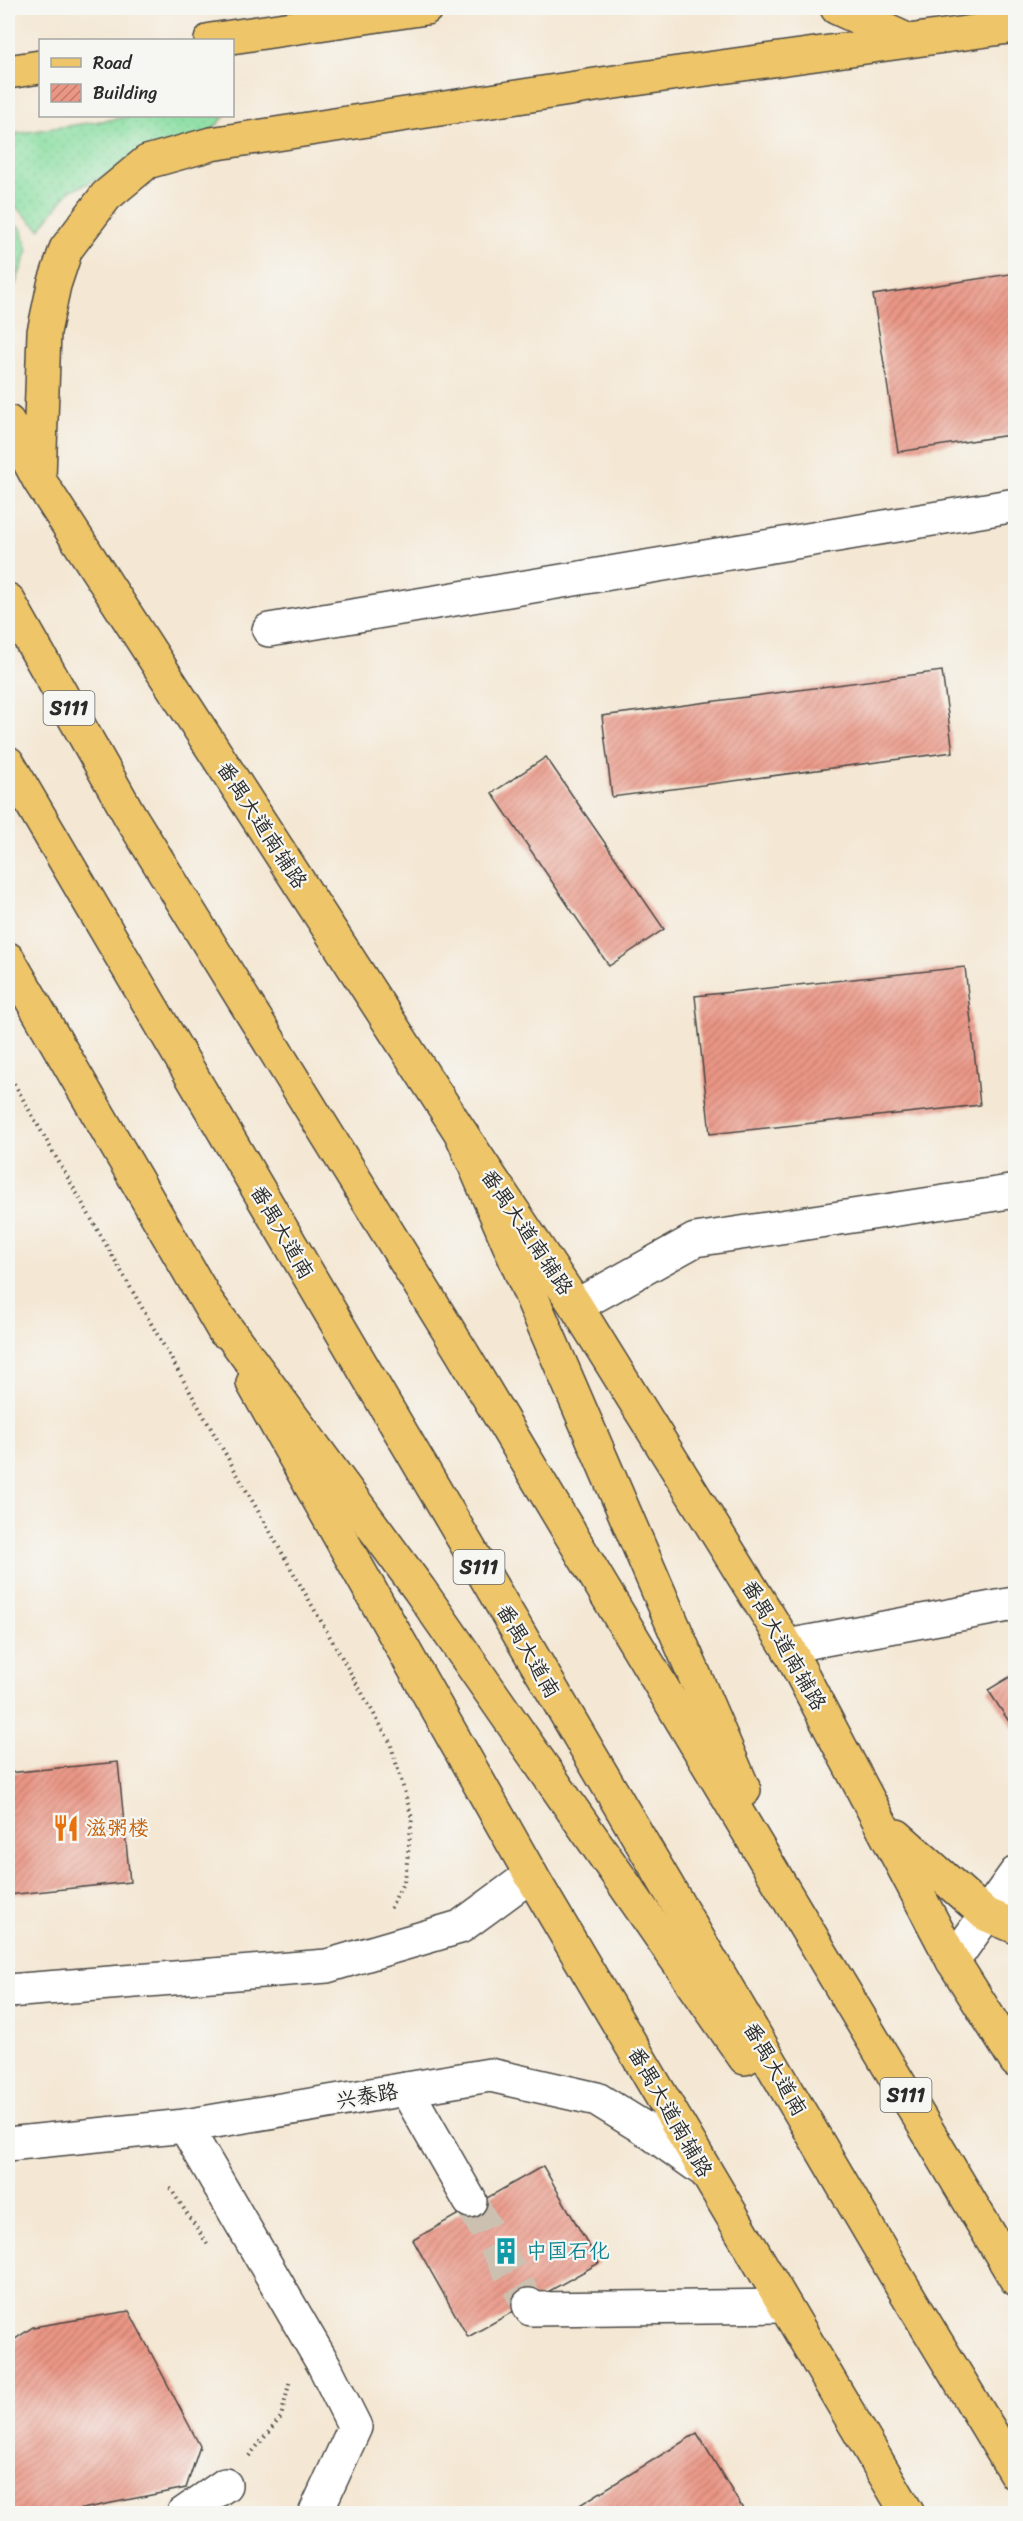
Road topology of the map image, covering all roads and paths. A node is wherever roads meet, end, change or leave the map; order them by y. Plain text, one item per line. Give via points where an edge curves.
1 (426, 8) edge
2 (837, 8) edge
3 (1016, 26) edge
4 (218, 39) edge
5 (907, 40) junction
6 (39, 67) edge
7 (8, 72) edge
8 (8, 422) edge
9 (39, 480) junction
10 (1016, 505) edge
11 (8, 600) edge
12 (269, 630) dead end
13 (8, 763) edge
14 (8, 959) edge
15 (8, 1073) edge
16 (461, 1133) junction
17 (1016, 1191) edge
18 (210, 1306) junction
19 (576, 1306) junction
20 (1016, 1606) edge
21 (787, 1646) junction
22 (881, 1822) junction
23 (1016, 1873) edge
24 (531, 1875) junction
25 (796, 1911) junction
26 (379, 1912) dead end
27 (985, 1914) junction
28 (1016, 1927) edge
29 (953, 1961) junction
30 (8, 1991) edge
31 (1016, 2061) edge
32 (406, 2089) junction
33 (185, 2126) junction
34 (8, 2144) edge
35 (705, 2171) junction
36 (170, 2188) dead end
37 (470, 2201) tunnel mouth
38 (209, 2247) dead end
39 (895, 2274) junction
40 (1016, 2279) edge
41 (529, 2305) dead end
42 (784, 2306) junction
43 (292, 2374) dead end
44 (1016, 2474) edge
45 (225, 2485) joint
46 (183, 2514) edge
47 (315, 2514) edge
48 (908, 2514) edge

1 - 4 main road
2 - 5 main road
3 - 5 main road
5 - 9 main road via 211,144 147,162 106,196 66,249 44,332
6 - 7 main road
8 - 9 main road, 番禺大道南辅路
9 - 16 main road, 番禺大道南辅路
10 - 12 street
11 - 25 main road, S111 via 130,816 461,1351
13 - 39 main road, 番禺大道南 / S111
14 - 18 main road, 番禺大道南辅路
15 - 26 path via 390,1742 412,1818 405,1879 389,1910
16 - 19 main road, 番禺大道南辅路
16 - 25 main road
17 - 19 street via 696,1240
18 - 24 main road, 番禺大道南辅路
18 - 39 main road via 419,1589
19 - 21 main road, 番禺大道南辅路
20 - 21 street
21 - 22 main road, 番禺大道南辅路
22 - 27 main road
22 - 29 main road, 番禺大道南辅路
23 - 27 street
24 - 30 street via 460,1927 327,1966
24 - 35 main road, 番禺大道南辅路
25 - 40 main road, S111
27 - 28 main road
27 - 29 street
29 - 31 main road, 番禺大道南辅路
32 - 33 street, 兴泰路
32 - 35 street, 兴泰路 via 490,2075 597,2099
32 - 37 street
33 - 34 street, 兴泰路
33 - 47 street via 324,2365 355,2427
35 - 42 main road, 番禺大道南辅路
36 - 38 path
39 - 44 main road, 番禺大道南 / S111
41 - 42 street via 531,2309
42 - 48 main road, 番禺大道南辅路
43 - 45 path via 281,2417
45 - 46 street

